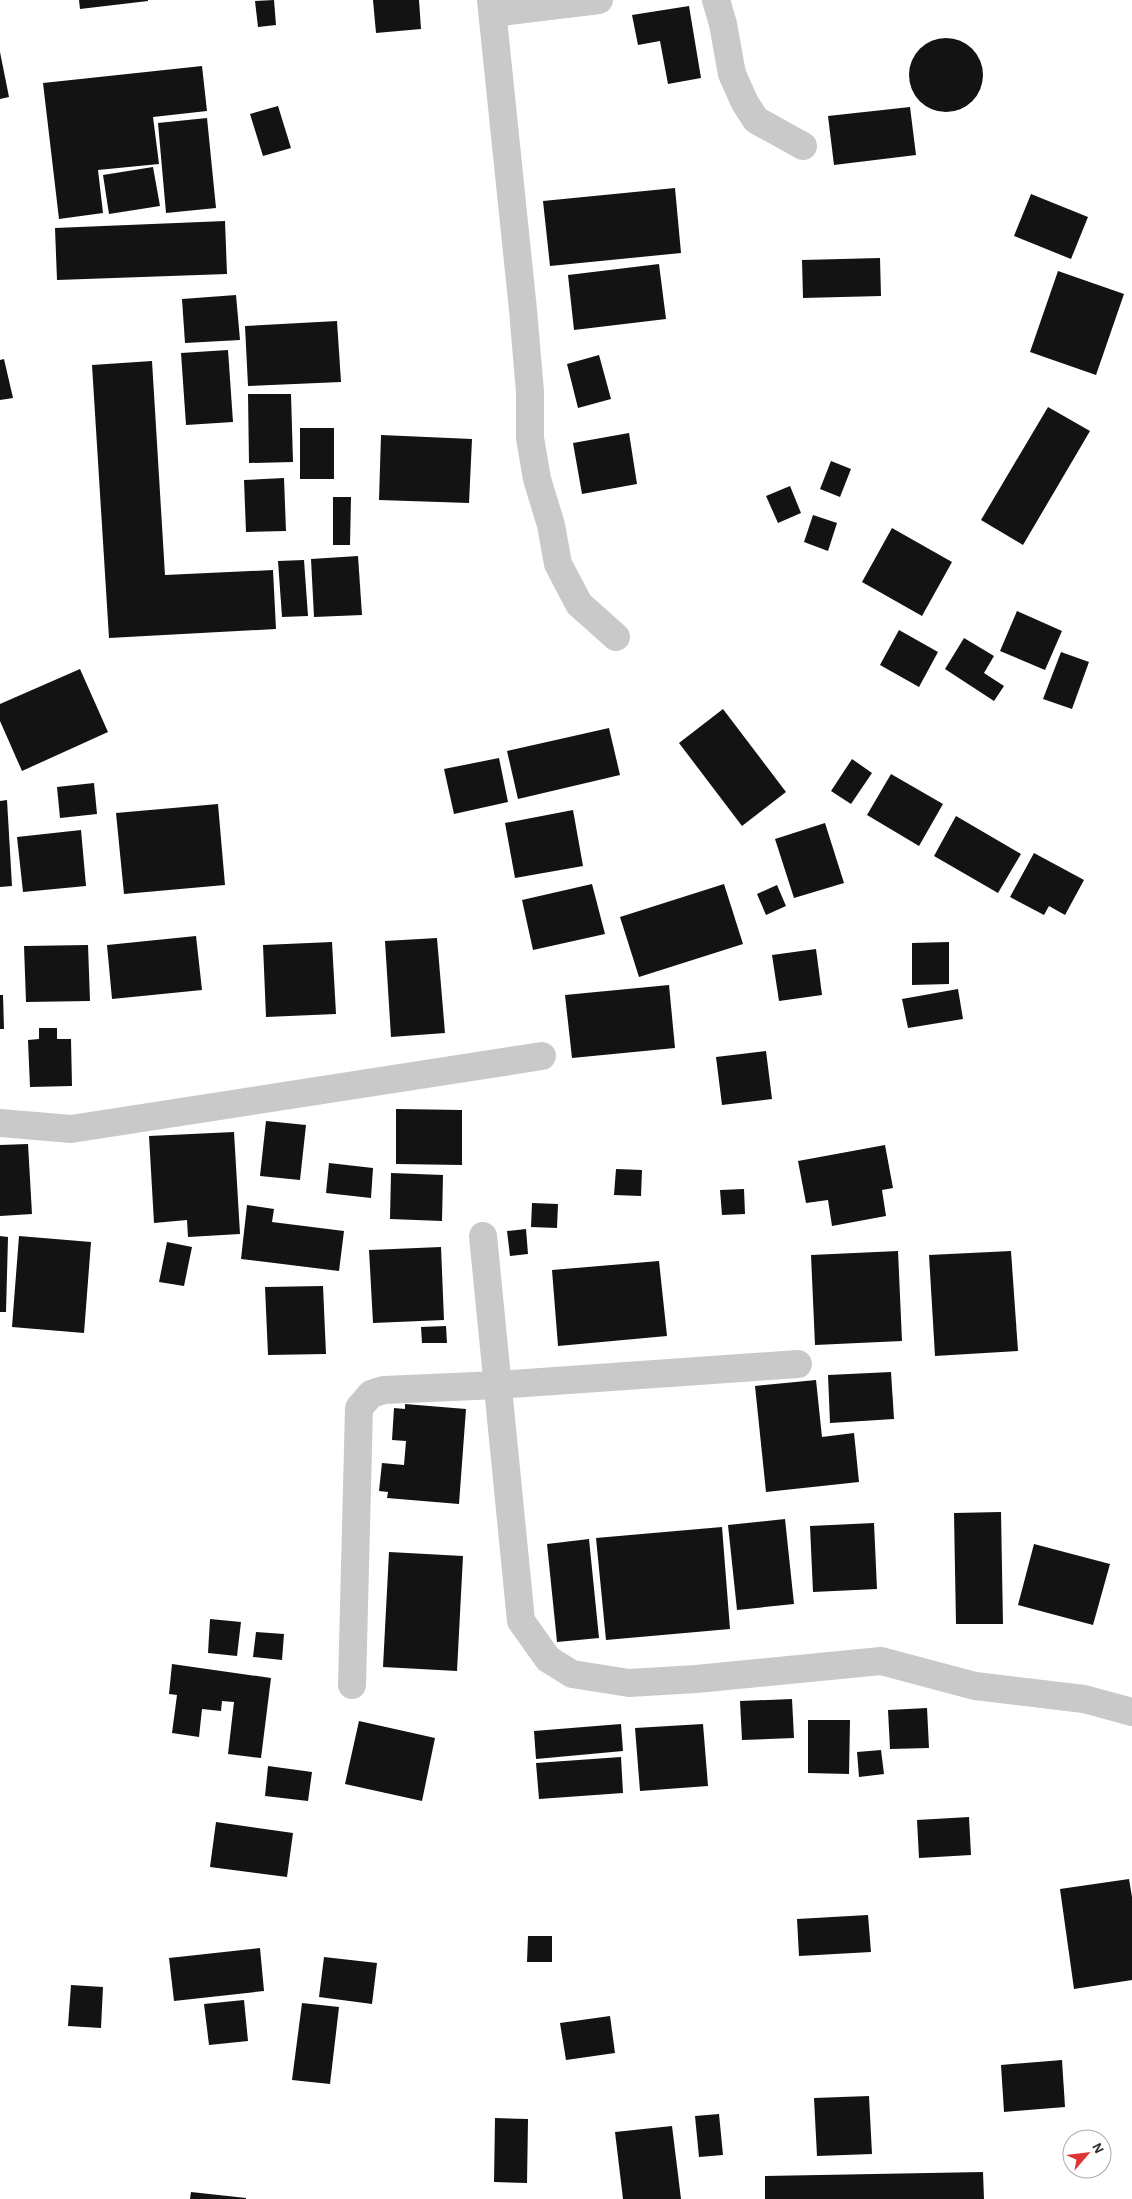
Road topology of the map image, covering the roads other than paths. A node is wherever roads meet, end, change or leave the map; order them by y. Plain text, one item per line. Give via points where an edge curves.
1 (599, 0) edge
2 (716, 0) edge
3 (492, 7) edge
4 (804, 146) dead end
5 (616, 637) dead end
6 (542, 1056) dead end
7 (0, 1123) edge
8 (483, 1236) dead end
9 (798, 1364) dead end
10 (498, 1385) junction
11 (352, 1685) dead end
12 (1132, 1712) edge

1 - 3 street
2 - 4 street via 732,74 745,103 756,120
3 - 5 street via 523,310 530,392 530,438 537,479 552,524 558,564 578,604
6 - 7 street via 71,1129
8 - 10 street
9 - 10 street
10 - 11 street via 384,1390 371,1394 359,1408
10 - 12 street via 521,1621 548,1659 572,1674 629,1683 881,1661 975,1686 1084,1699

